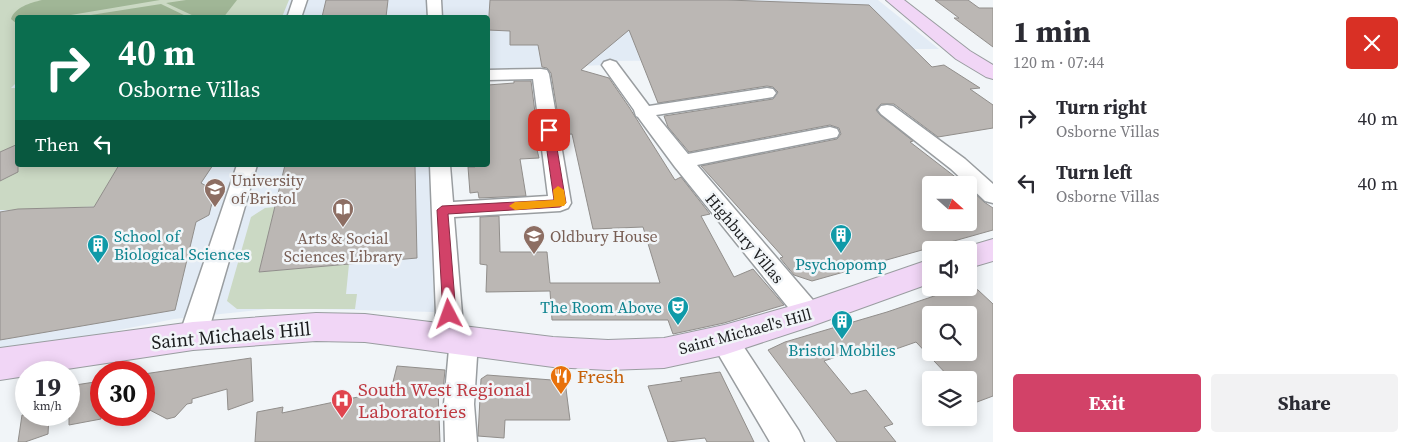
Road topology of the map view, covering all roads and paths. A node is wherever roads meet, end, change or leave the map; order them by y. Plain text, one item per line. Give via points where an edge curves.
1 (300, 0) edge
2 (434, 0) edge
3 (894, 0) edge
4 (295, 15) edge
5 (435, 15) edge
6 (610, 65) dead end
7 (993, 73) edge
8 (490, 75) edge
9 (767, 93) dead end
10 (887, 110) dead end
11 (642, 112) junction
12 (830, 133) dead end
13 (682, 162) junction
14 (246, 167) edge
15 (440, 167) edge
16 (993, 196) edge
17 (442, 210) junction
18 (993, 250) edge
19 (977, 255) edge
20 (922, 274) edge
21 (809, 314) junction
22 (193, 336) junction
23 (455, 340) junction
24 (724, 340) junction
25 (0, 364) edge
26 (461, 442) edge
27 (788, 442) edge

1 - 4 street
2 - 5 street
3 - 7 street via 963,55
6 - 11 street, Highbury Villas
8 - 17 street via 541,74 560,203
9 - 11 street
10 - 16 street via 958,164
11 - 13 street, Highbury Villas
12 - 13 street
13 - 21 street, Highbury Villas
14 - 22 street
15 - 17 street
17 - 23 street via 449,314
18 - 19 street
20 - 21 street, Saint Michael's Hill
21 - 24 street, Saint Michael's Hill
22 - 23 street, Saint Michaels Hill via 316,327 365,328
22 - 25 street, Saint Michaels Hill
23 - 24 street, Saint Michael's Hill via 608,355 664,353
23 - 26 street
24 - 27 street

